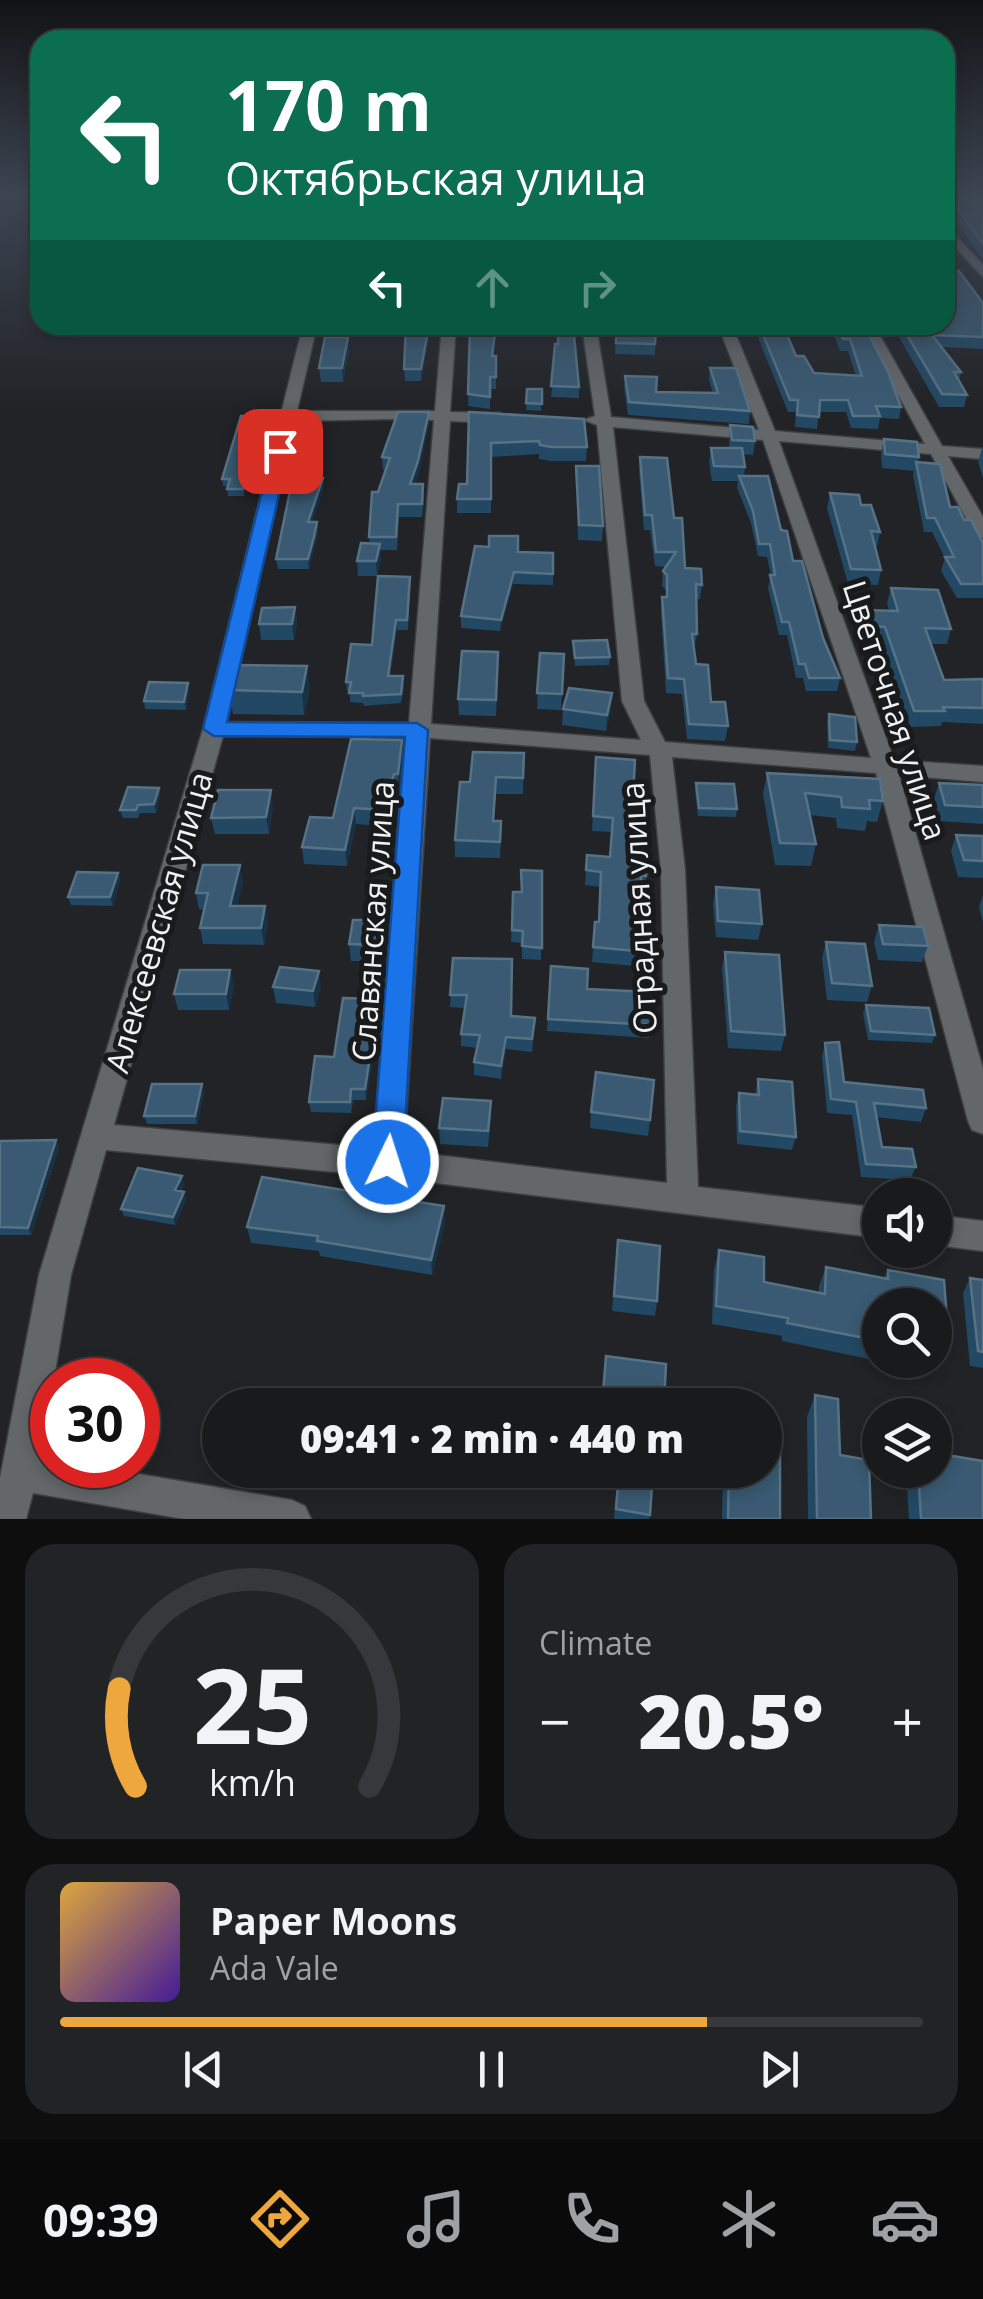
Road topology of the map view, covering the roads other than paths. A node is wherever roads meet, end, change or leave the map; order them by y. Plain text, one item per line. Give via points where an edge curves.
1 (964, 274) edge
2 (983, 274) edge
3 (308, 335) edge
4 (448, 335) edge
5 (591, 335) edge
6 (730, 335) edge
7 (873, 335) edge
8 (288, 416) junction
9 (442, 416) junction
10 (514, 418) edge
11 (568, 419) edge
12 (604, 420) junction
13 (769, 435) junction
14 (936, 449) junction
15 (983, 454) edge
16 (983, 533) edge
17 (214, 729) junction
18 (417, 730) junction
19 (660, 751) junction
20 (885, 766) junction
21 (983, 774) edge
22 (983, 1122) edge
23 (95, 1136) junction
24 (388, 1162) junction
25 (683, 1198) junction
26 (862, 1221) edge
27 (952, 1232) edge
28 (983, 1236) edge
29 (20, 1472) junction
30 (6, 1519) edge
31 (292, 1519) edge

1 - 2 street
3 - 8 street, Алексеевская улица
4 - 9 street, Славянская улица
5 - 12 street, Отрадная улица
6 - 13 street, Цветочная улица
7 - 14 street
8 - 9 street
8 - 17 street, Алексеевская улица
9 - 10 street
9 - 18 street, Славянская улица
11 - 12 street
12 - 13 street
12 - 19 street, Отрадная улица via 633,700
13 - 14 street
13 - 20 street, Цветочная улица
14 - 15 street
14 - 16 street
17 - 18 street
17 - 23 street, Алексеевская улица
18 - 19 street
18 - 24 street, Славянская улица
19 - 20 street
19 - 25 street, Отрадная улица via 673,870
20 - 21 street
20 - 22 street, Цветочная улица
23 - 24 street
23 - 29 street, Алексеевская улица via 54,1275
24 - 25 street
25 - 26 street
27 - 28 street
29 - 30 street, Алексеевская улица
29 - 31 street

